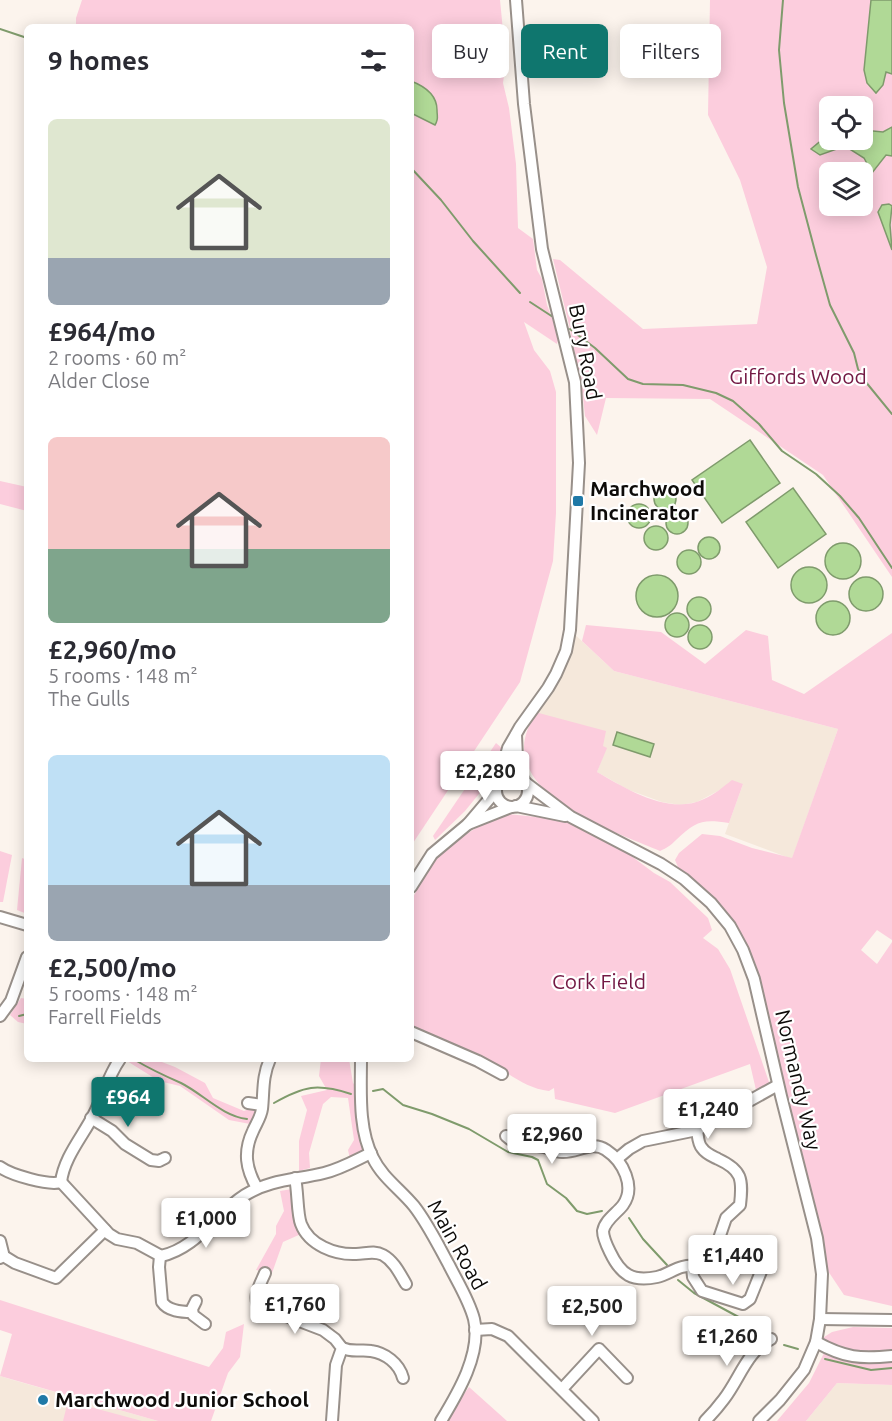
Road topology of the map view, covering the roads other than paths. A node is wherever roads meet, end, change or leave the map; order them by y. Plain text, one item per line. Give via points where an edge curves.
1 (516, 0) edge
2 (516, 735) junction
3 (524, 781) junction
4 (497, 788) junction
5 (514, 806) junction
6 (571, 817) junction
7 (468, 824) junction
8 (414, 882) edge
9 (0, 917) edge
10 (24, 924) edge
11 (24, 966) edge
12 (0, 1016) edge
13 (414, 1033) edge
14 (118, 1062) edge
15 (269, 1062) edge
16 (361, 1062) edge
17 (502, 1074) dead end
18 (778, 1085) junction
19 (248, 1103) dead end
20 (262, 1105) junction
21 (92, 1118) junction
22 (697, 1130) junction
23 (506, 1136) dead end
24 (370, 1153) junction
25 (165, 1158) dead end
26 (617, 1159) junction
27 (0, 1167) edge
28 (295, 1178) junction
29 (61, 1182) junction
30 (257, 1188) junction
31 (105, 1230) junction
32 (0, 1241) edge
33 (160, 1256) junction
34 (1, 1257) edge
35 (764, 1264) dead end
36 (692, 1267) junction
37 (265, 1273) dead end
38 (59, 1276) junction
39 (406, 1284) dead end
40 (56, 1289) dead end
41 (196, 1301) dead end
42 (192, 1312) junction
43 (820, 1319) junction
44 (892, 1320) edge
45 (205, 1324) dead end
46 (475, 1330) junction
47 (771, 1339) dead end
48 (816, 1342) junction
49 (342, 1348) junction
50 (892, 1356) edge
51 (403, 1377) dead end
52 (627, 1378) dead end
53 (562, 1389) junction
54 (332, 1421) edge
55 (441, 1421) edge
56 (593, 1421) edge
57 (705, 1421) edge
58 (759, 1421) edge

1 - 2 street, Bury Road via 542,249 575,382 579,463 566,651 552,681
2 - 3 street
2 - 4 street, Bury Road via 508,748
3 - 4 street via 508,776
3 - 5 street via 527,797
3 - 6 street, Normandy Way
4 - 5 street via 500,801
4 - 7 street
5 - 6 street, Normandy Way
5 - 7 street
6 - 18 street, Normandy Way via 676,874 711,903 730,926 754,979
7 - 8 street via 432,854
9 - 10 street
11 - 12 street via 12,1001
13 - 17 street
14 - 21 street
15 - 20 street via 262,1086
16 - 24 street, Main Road via 364,1124
18 - 22 street
18 - 43 street, Normandy Way via 817,1239 822,1274
19 - 20 street
20 - 30 street via 246,1155
21 - 25 street via 151,1160
21 - 29 street via 73,1150
22 - 26 street via 643,1141
22 - 36 street via 700,1146 706,1153 731,1164 738,1173 741,1194 740,1205 726,1218 712,1259
23 - 26 street via 515,1144 561,1152 594,1146
24 - 28 street via 333,1170
24 - 46 street, Main Road via 428,1226 466,1298
26 - 36 street via 626,1173 628,1194 603,1232 618,1267 646,1280
27 - 29 street via 16,1176 52,1184
28 - 30 street
28 - 39 street via 299,1219 311,1240 349,1253 383,1254
29 - 31 street
30 - 33 street via 227,1208 188,1245
31 - 33 street
31 - 38 street
32 - 34 street
33 - 42 street via 162,1302 173,1309
34 - 38 street via 51,1277
35 - 36 street via 750,1299 743,1304 702,1291
37 - 49 street via 255,1296 261,1310 268,1309 323,1330
38 - 40 street
41 - 42 street
42 - 45 street
43 - 44 street
43 - 48 street, Normandy Way
46 - 53 street via 492,1329 508,1336
46 - 55 street, Main Road via 467,1370
47 - 57 street via 751,1356
48 - 50 street via 837,1353 866,1359
48 - 58 street, Normandy Way via 804,1370
49 - 51 street via 384,1354
49 - 54 street via 336,1365
52 - 53 street via 599,1349
53 - 56 street

